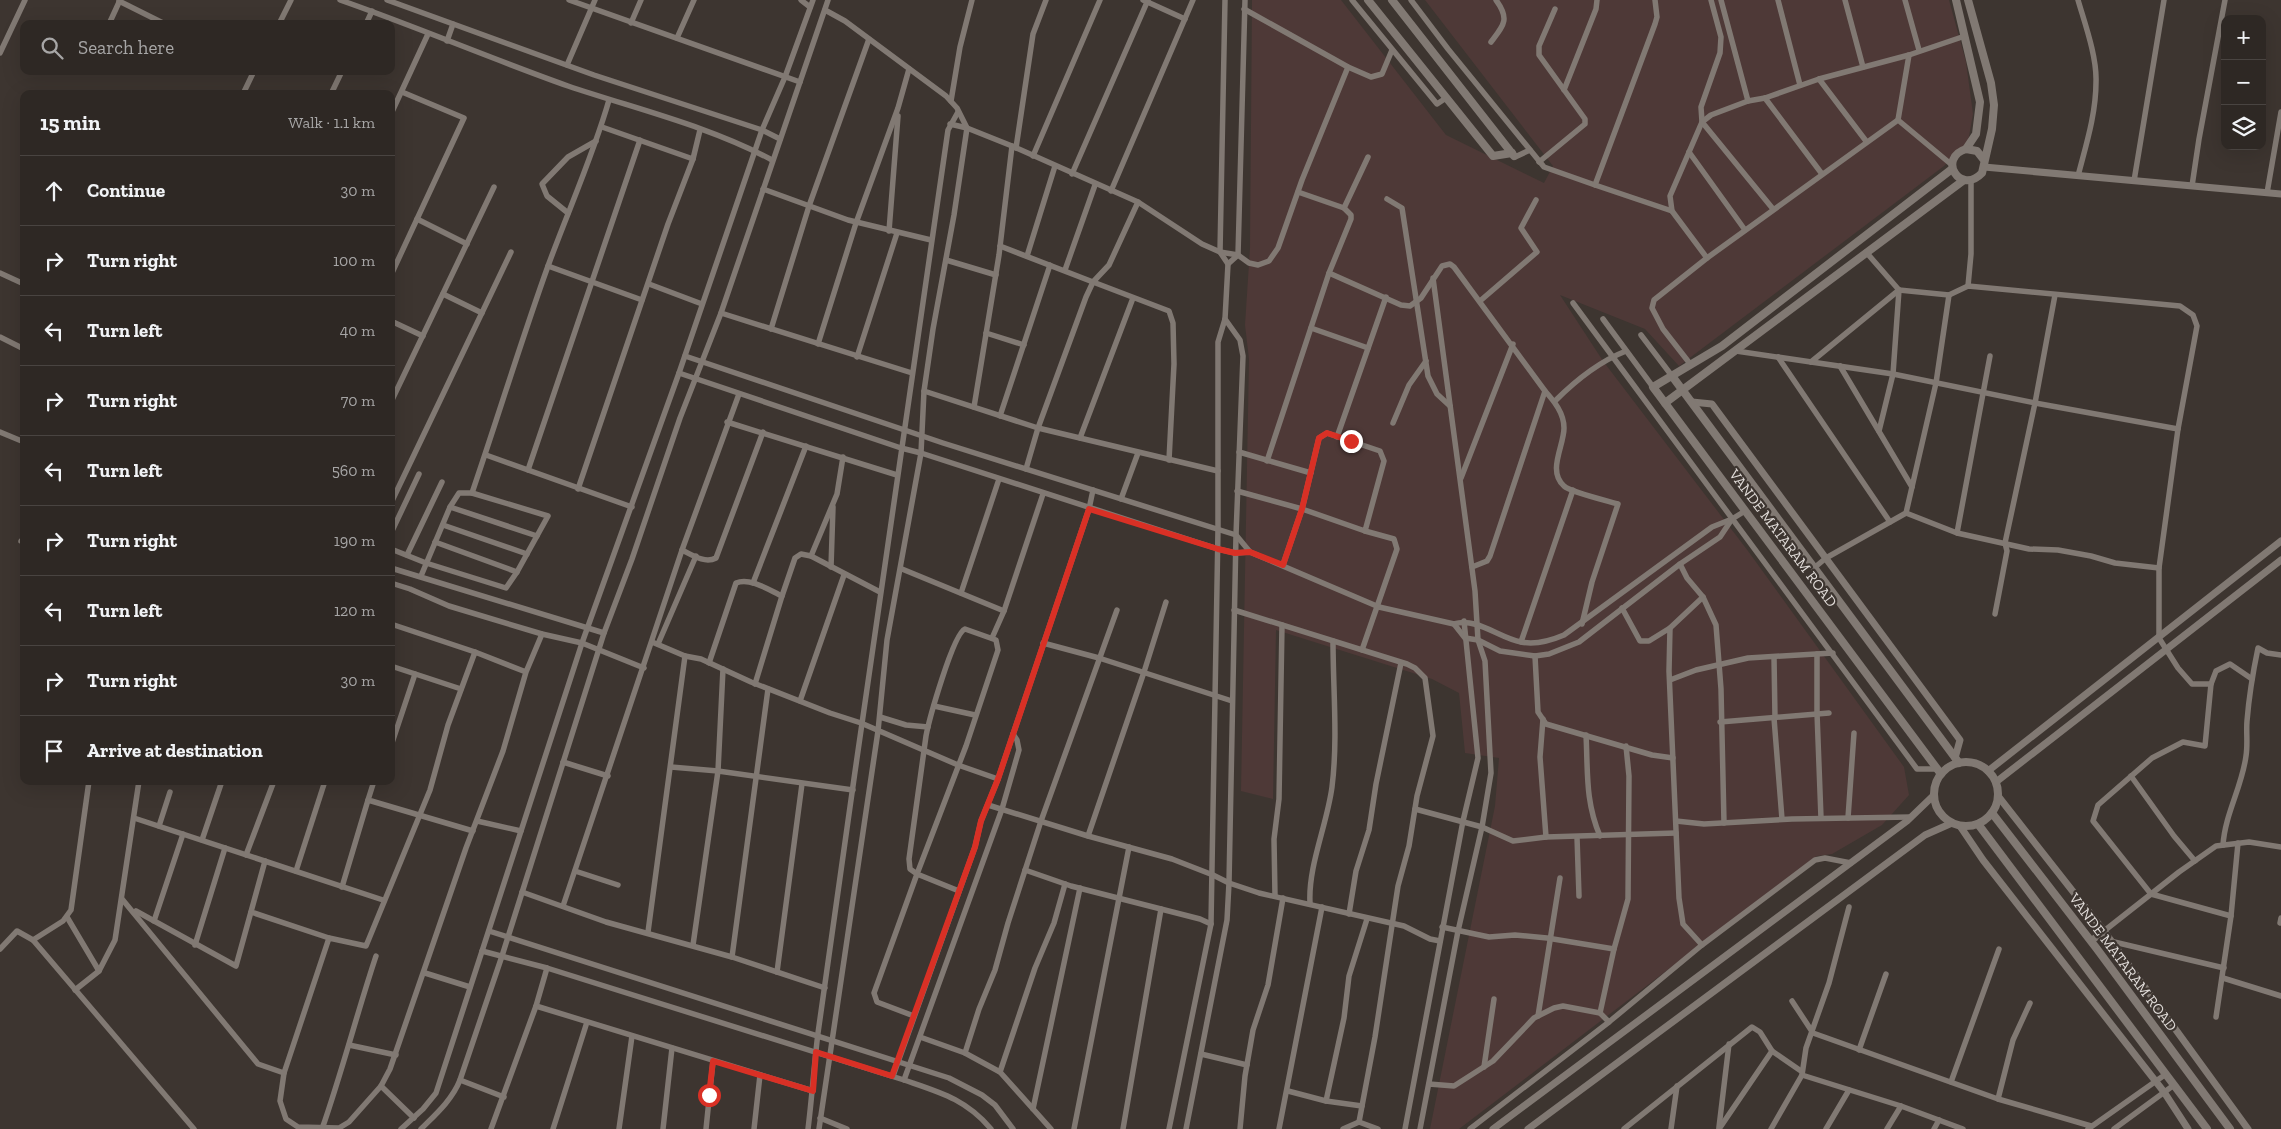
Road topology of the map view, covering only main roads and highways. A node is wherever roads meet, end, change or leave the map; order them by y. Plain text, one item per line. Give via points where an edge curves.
1 (1368, 0) edge
2 (1392, 0) edge
3 (1956, 0) edge
4 (1968, 0) edge
5 (1966, 149) junction
6 (1984, 164) junction
7 (1952, 167) junction
8 (1967, 180) junction
9 (1672, 376) junction
10 (1683, 391) junction
11 (1665, 403) junction
12 (1957, 760) junction
13 (1939, 771) junction
14 (1992, 813) junction
15 (1978, 824) junction
16 (2207, 1129) edge
17 (2230, 1129) edge

1 - 2 main road via 1493,156 1513,155
3 - 5 main road via 1980,102 1976,134
4 - 6 main road via 1994,105
5 - 6 main road via 1977,151
5 - 7 main road via 1956,154
6 - 8 main road via 1982,174
7 - 8 main road via 1958,177
7 - 9 main road via 1722,346
8 - 10 main road
9 - 10 main road, VANDE MATARAM ROAD
9 - 11 main road, VANDE MATARAM ROAD via 1653,388
10 - 11 main road
10 - 12 main road, VANDE MATARAM ROAD
11 - 13 main road, VANDE MATARAM ROAD
12 - 13 main road
12 - 14 main road via 1979,765 1996,782 1998,796
13 - 15 main road via 1933,796 1939,812 1960,826
14 - 15 main road
14 - 17 main road, VANDE MATARAM ROAD
15 - 16 main road

